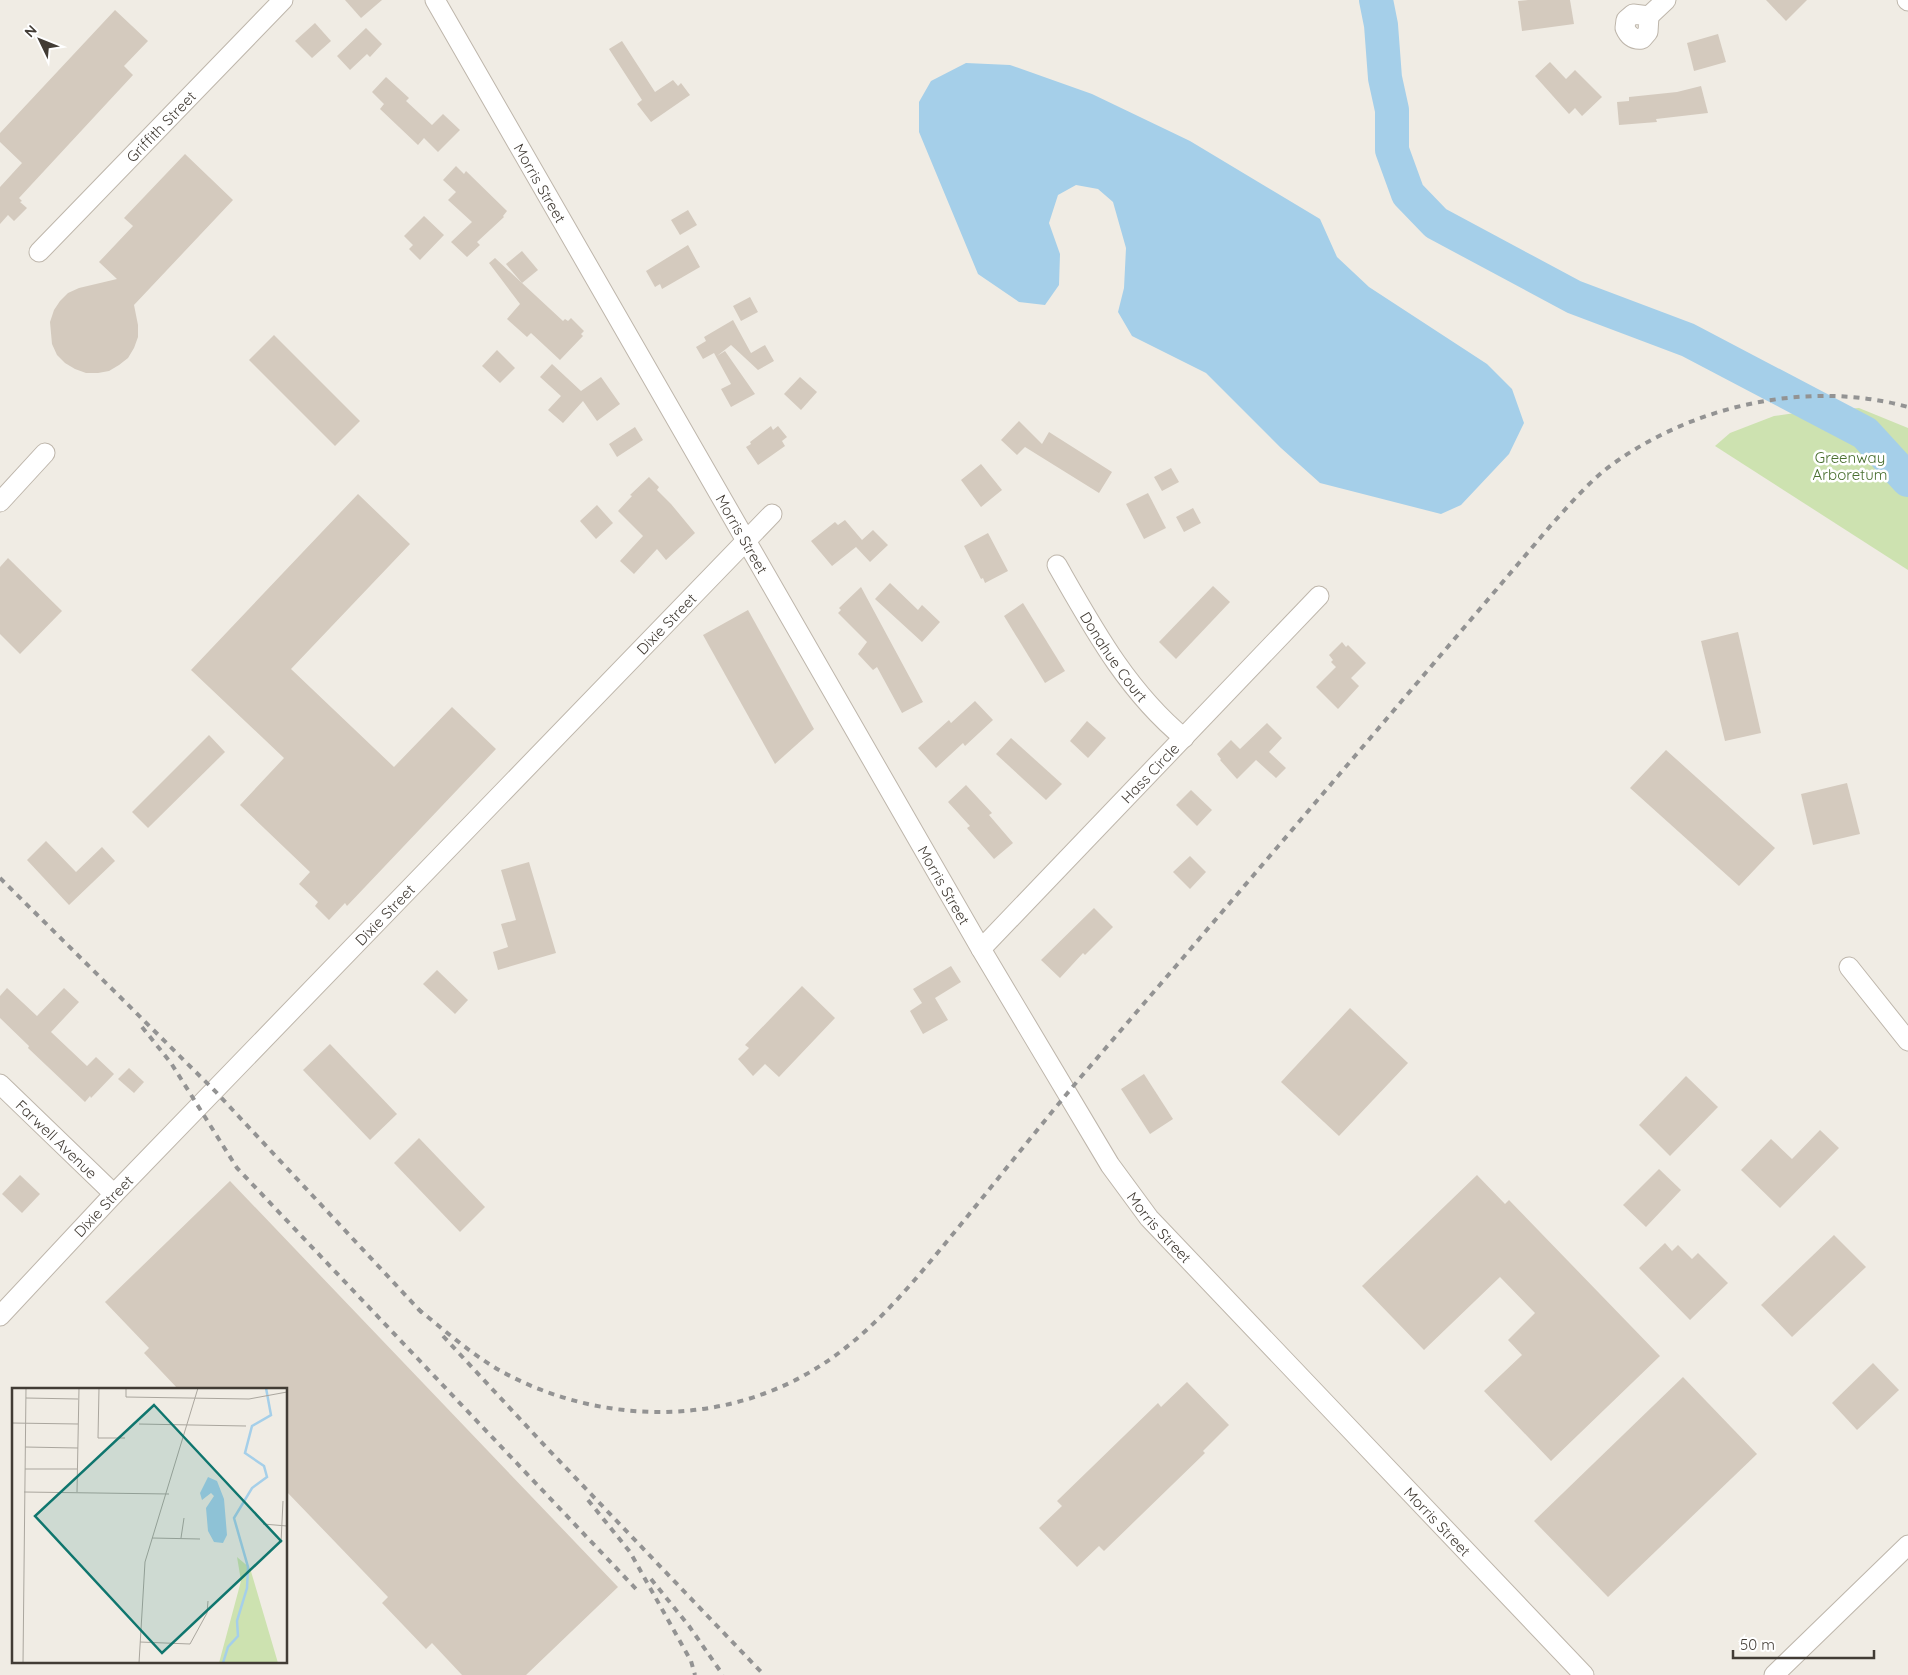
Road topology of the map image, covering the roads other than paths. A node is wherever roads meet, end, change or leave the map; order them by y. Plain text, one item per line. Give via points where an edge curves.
1 (283, 0) edge
2 (435, 0) edge
3 (1666, 0) edge
4 (1649, 16) dead end
5 (39, 252) dead end
6 (46, 453) dead end
7 (0, 502) edge
8 (772, 514) dead end
9 (747, 542) junction
10 (1057, 565) dead end
11 (1319, 596) dead end
12 (1184, 738) junction
13 (981, 949) junction
14 (1849, 967) dead end
15 (1908, 1041) edge
16 (0, 1084) edge
17 (114, 1194) junction
18 (0, 1316) edge
19 (1908, 1546) edge
20 (1584, 1675) edge
21 (1774, 1675) edge

1 - 5 street, Griffith Street
2 - 9 street, Morris Street
3 - 4 street
6 - 7 street
8 - 9 street, Dixie Street
9 - 13 street, Morris Street
9 - 17 street, Dixie Street
10 - 12 street, Donahue Court via 1122,673
11 - 12 street, Hass Circle
12 - 13 street, Hass Circle
13 - 20 street, Morris Street via 1110,1166 1149,1218
14 - 15 street
16 - 17 street, Farwell Avenue
17 - 18 street, Dixie Street
19 - 21 street

